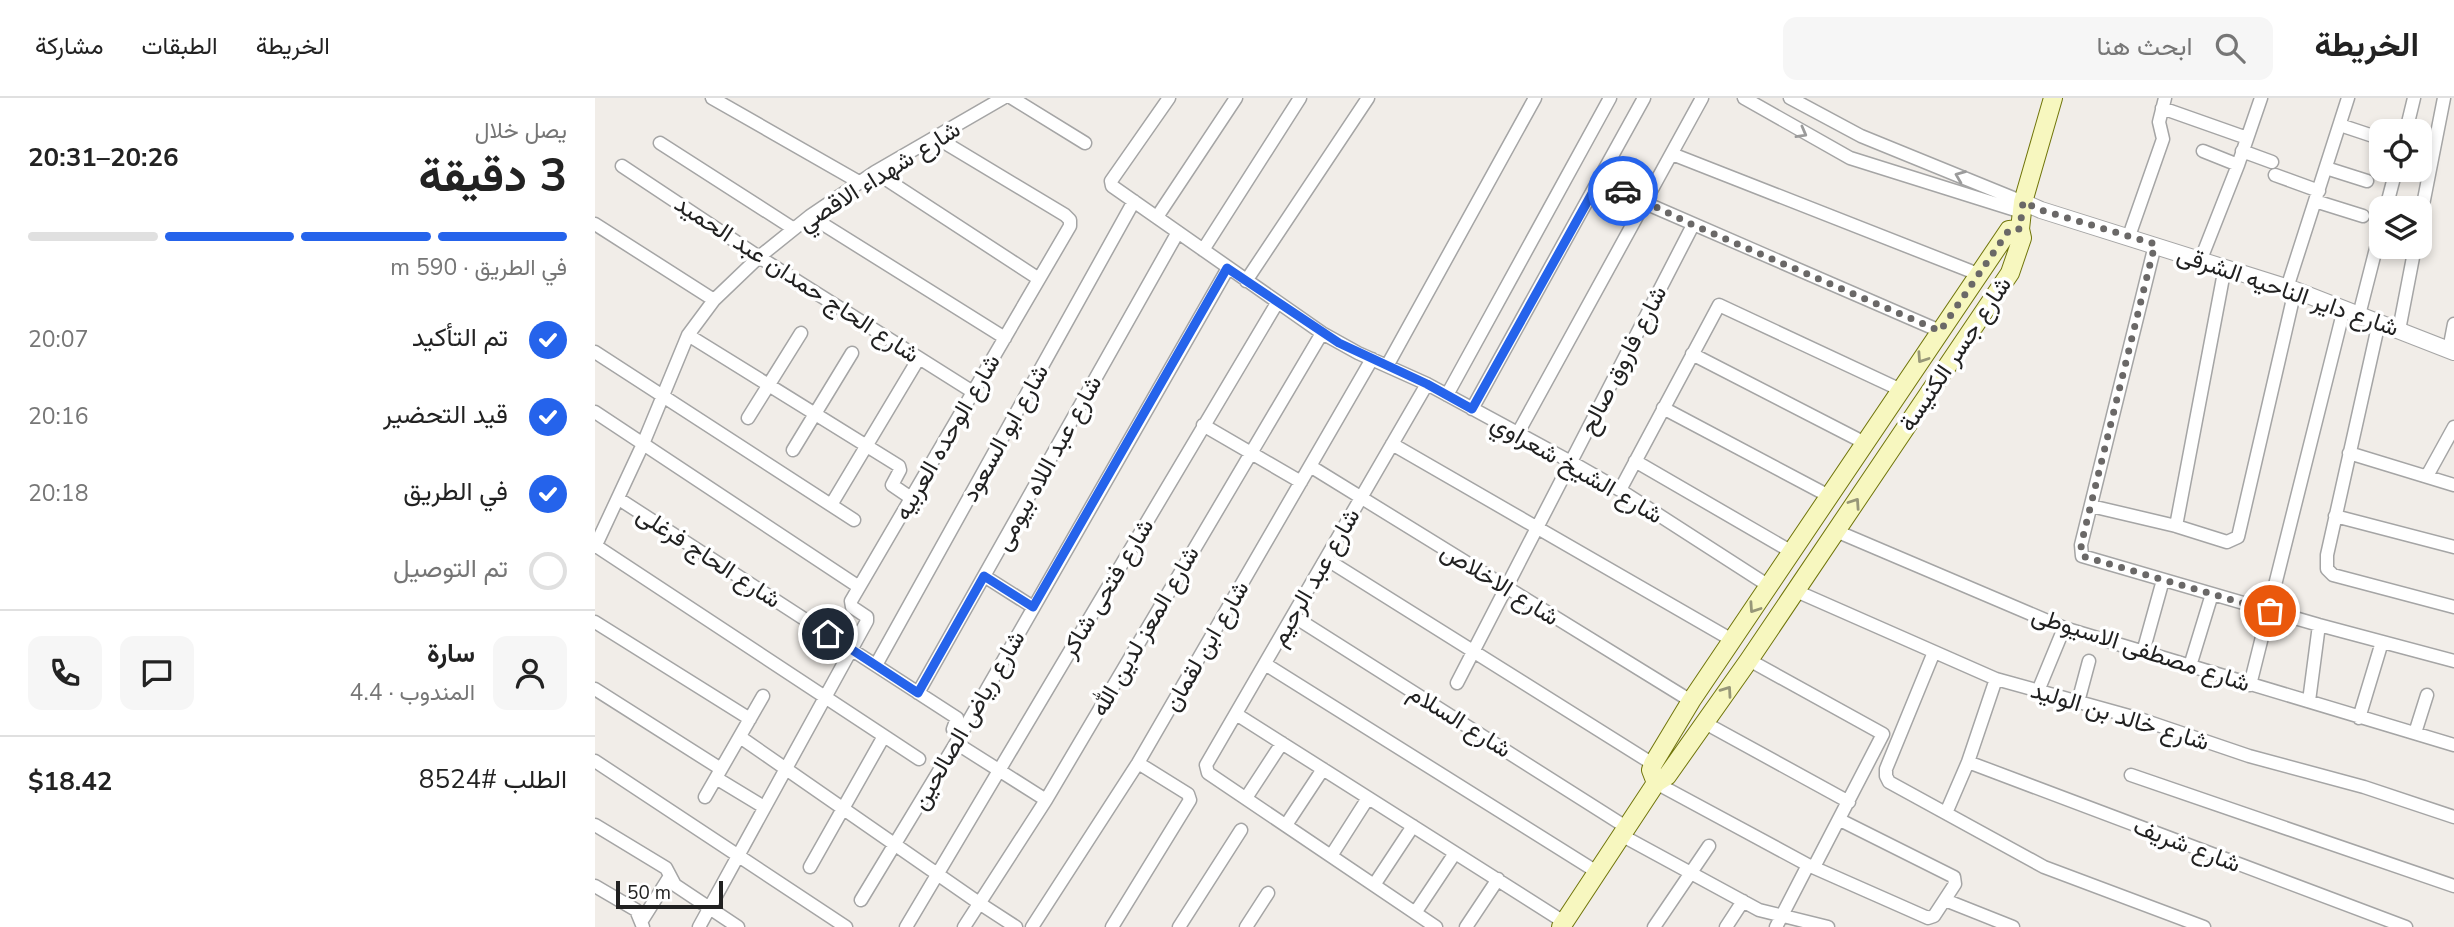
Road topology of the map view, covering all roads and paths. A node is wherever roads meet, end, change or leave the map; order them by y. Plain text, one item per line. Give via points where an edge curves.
1 (712, 98) edge
2 (1003, 98) edge
3 (1012, 98) edge
4 (1169, 98) edge
5 (1236, 98) edge
6 (1300, 98) edge
7 (1368, 98) edge
8 (1535, 98) edge
9 (1610, 98) edge
10 (1644, 98) edge
11 (1702, 98) edge
12 (1744, 98) edge
13 (1790, 98) edge
14 (2053, 98) edge
15 (2261, 98) edge
16 (2414, 98) edge
17 (2444, 98) edge
18 (2345, 99) edge
19 (2164, 103) edge
20 (2409, 119) edge
21 (2340, 125) junction
22 (2369, 135) edge
23 (937, 138) junction
24 (2247, 138) junction
25 (660, 143) dead end
26 (1085, 143) dead end
27 (2203, 151) dead end
28 (2242, 151) junction
29 (1671, 154) junction
30 (2272, 162) dead end
31 (2238, 165) junction
32 (622, 166) dead end
33 (2326, 168) junction
34 (876, 172) junction
35 (2275, 175) dead end
36 (1600, 179) junction
37 (2367, 181) dead end
38 (859, 183) junction
39 (2317, 196) junction
40 (2425, 196) edge
41 (1134, 201) junction
42 (1645, 203) junction
43 (2022, 214) junction
44 (810, 216) junction
45 (2363, 216) dead end
46 (1157, 217) junction
47 (595, 224) edge
48 (1693, 225) junction
49 (794, 229) junction
50 (1178, 232) junction
51 (2129, 236) junction
52 (2155, 244) junction
53 (1203, 250) junction
54 (759, 257) junction
55 (2201, 259) junction
56 (2370, 259) edge
57 (2413, 259) edge
58 (2225, 267) junction
59 (1227, 268) junction
60 (1978, 274) junction
61 (1039, 279) junction
62 (1246, 281) junction
63 (2291, 289) junction
64 (714, 300) junction
65 (1277, 303) junction
66 (2352, 312) junction
67 (2379, 322) junction
68 (2454, 324) edge
69 (2399, 330) junction
70 (1940, 331) junction
71 (801, 333) dead end
72 (1322, 333) junction
73 (688, 335) junction
74 (1005, 338) junction
75 (2452, 351) edge
76 (595, 352) edge
77 (852, 353) dead end
78 (1692, 355) junction
79 (919, 358) junction
80 (1372, 359) junction
81 (1387, 366) junction
82 (1427, 384) junction
83 (768, 385) junction
84 (1901, 390) junction
85 (973, 392) junction
86 (1447, 395) junction
87 (664, 397) junction
88 (1663, 408) junction
89 (1472, 409) junction
90 (595, 412) edge
91 (815, 414) junction
92 (748, 418) dead end
93 (1203, 425) junction
94 (2454, 427) edge
95 (1518, 433) junction
96 (1865, 443) junction
97 (643, 444) junction
98 (1392, 444) junction
99 (867, 446) junction
100 (793, 450) dead end
101 (1251, 451) junction
102 (2349, 453) junction
103 (1635, 461) junction
104 (1571, 462) junction
105 (1310, 466) junction
106 (2427, 476) junction
107 (1301, 482) junction
108 (2454, 485) edge
109 (1620, 490) junction
110 (1829, 496) junction
111 (911, 498) junction
112 (1361, 498) junction
113 (619, 499) junction
114 (831, 505) junction
115 (2091, 506) junction
116 (2335, 516) junction
117 (855, 520) dead end
118 (2176, 526) junction
119 (1537, 528) junction
120 (1836, 531) junction
121 (595, 546) edge
122 (2454, 547) edge
123 (1792, 552) junction
124 (1327, 559) junction
125 (984, 576) junction
126 (2163, 580) junction
127 (1769, 586) junction
128 (859, 587) junction
129 (1506, 587) junction
130 (1796, 591) junction
131 (2212, 594) junction
132 (1033, 607) junction
133 (2454, 607) edge
134 (2270, 611) junction
135 (1293, 616) junction
136 (595, 622) edge
137 (2319, 625) junction
138 (2064, 628) junction
139 (1732, 640) junction
140 (2382, 642) junction
141 (852, 649) junction
142 (1473, 651) junction
143 (1934, 652) junction
144 (2143, 652) junction
145 (1749, 660) junction
146 (2089, 661) dead end
147 (2454, 661) edge
148 (1265, 664) junction
149 (876, 666) junction
150 (2190, 666) junction
151 (1996, 679) junction
152 (1457, 683) dead end
153 (2251, 685) junction
154 (595, 689) edge
155 (2038, 691) junction
156 (918, 693) junction
157 (2427, 695) dead end
158 (763, 696) dead end
159 (826, 696) junction
160 (1691, 701) junction
161 (2309, 701) junction
162 (2078, 702) junction
163 (1236, 714) junction
164 (2359, 718) junction
165 (750, 719) junction
166 (1705, 723) junction
167 (2415, 733) junction
168 (884, 736) junction
169 (740, 737) junction
170 (958, 738) junction
171 (1282, 743) junction
172 (2454, 745) edge
173 (919, 759) dead end
174 (595, 761) edge
175 (1968, 762) junction
176 (1138, 763) junction
177 (1653, 764) junction
178 (786, 768) junction
179 (1322, 769) junction
180 (999, 770) junction
181 (719, 774) junction
182 (2131, 775) dead end
183 (1656, 783) junction
184 (705, 797) dead end
185 (1246, 798) junction
186 (1369, 798) junction
187 (1046, 800) junction
188 (1849, 802) junction
189 (764, 807) junction
190 (843, 808) junction
191 (1946, 813) junction
192 (2454, 817) edge
193 (1840, 820) junction
194 (595, 825) edge
195 (1286, 825) junction
196 (1413, 826) junction
197 (1241, 830) dead end
198 (1624, 831) junction
199 (895, 844) junction
200 (1709, 846) dead end
201 (1455, 853) junction
202 (738, 855) junction
203 (1331, 856) junction
204 (1811, 866) junction
205 (810, 867) dead end
206 (1597, 872) junction
207 (1691, 873) junction
208 (937, 874) junction
209 (670, 876) junction
210 (1497, 879) junction
211 (1374, 885) junction
212 (595, 886) edge
213 (2454, 886) edge
214 (1268, 893) dead end
215 (861, 900) dead end
216 (1945, 900) junction
217 (1744, 901) junction
218 (979, 903) junction
219 (709, 908) junction
220 (1415, 913) junction
221 (1779, 921) edge
222 (1562, 924) edge
223 (642, 925) edge
224 (699, 927) edge
225 (738, 927) edge
226 (846, 927) edge
227 (906, 927) edge
228 (964, 927) edge
229 (1016, 927) edge
230 (1032, 927) edge
231 (1112, 927) edge
232 (1179, 927) edge
233 (1246, 927) edge
234 (1436, 927) edge
235 (1466, 927) edge
236 (1654, 927) edge
237 (1726, 927) edge
238 (1828, 927) edge
239 (2013, 927) edge
240 (2204, 927) edge
241 (2406, 927) edge

1 - 38 street
2 - 23 street, شارع شهداء الاقصي
3 - 26 street
4 - 41 street, شارع الشيخ شعراوي via 1111,181
5 - 46 street
6 - 53 street
7 - 62 street
8 - 81 street
9 - 86 street
10 - 36 street
11 - 29 street
12 -> 43 street, شارع داير الناحيه الشرقى via 1850,158
43 -> 13 street, شارع داير الناحيه الشرقى
14 - 43 main road
15 - 24 street
16 - 20 street
17 - 40 street
18 - 21 street
19 - 24 street
19 - 51 street via 2159,122 2163,139
21 - 22 street
21 - 33 street
23 - 34 street, شارع شهداء الاقصي
23 - 61 street, شارع الوحده العربيه via 1070,220
24 - 28 street
25 - 49 street
27 - 31 street
28 - 30 street
28 - 31 street
29 - 42 street
29 - 60 street
31 - 55 street
32 - 54 street, شارع الحاج حمدان عبد الحميد
33 - 37 street
33 - 39 street
34 - 38 street, شارع شهداء الاقصي
34 - 61 street
35 - 39 street
36 - 42 street
36 - 89 street
38 - 44 street, شارع شهداء الاقصي
39 - 45 street
39 - 63 street
41 - 46 street, شارع الشيخ شعراوي
41 - 149 street, شارع ابو السعود
42 - 48 street
42 - 95 street
43 - 51 street, شارع داير الناحيه الشرقى via 2041,210
43 - 60 main road, شارع جسر الكنيسة
120 -> 43 main road, شارع جسر الكنيسة via 2010,273 2020,248
44 - 49 street, شارع شهداء الاقصي
44 - 74 street
46 - 50 street, شارع الشيخ شعراوي
47 - 64 street
48 - 70 street
48 - 104 street, شارع فاروق صالح
49 - 54 street, شارع شهداء الاقصي
50 - 53 street, شارع الشيخ شعراوي
50 - 125 street, شارع عبد اللاه بيومى
51 - 52 street, شارع داير الناحيه الشرقى
52 - 55 street, شارع داير الناحيه الشرقى
52 - 115 street
53 - 59 street, شارع الشيخ شعراوي
54 - 64 street, شارع شهداء الاقصي
54 - 79 street, شارع الحاج حمدان عبد الحميد
55 - 58 street, شارع داير الناحيه الشرقى
56 - 66 street
57 - 69 street
58 - 63 street, شارع داير الناحيه الشرقى
58 - 118 street
59 - 62 street, شارع الشيخ شعراوي
59 - 132 street, شارع رياض الصالحين
60 - 70 main road, شارع جسر الكنيسة
61 - 74 street, شارع الوحده العربيه
62 - 65 street, شارع الشيخ شعراوي
63 - 66 street, شارع داير الناحيه الشرقى
63 - 118 street via 2238,537 2227,542
64 - 73 street, شارع شهداء الاقصي
65 - 72 street, شارع الشيخ شعراوي
65 - 93 street, شارع فتحى شاكر
66 - 67 street, شارع داير الناحيه الشرقى
66 - 134 street
67 - 69 street, شارع داير الناحيه الشرقى
67 - 102 street
68 - 75 street
69 - 75 street, شارع داير الناحيه الشرقى
70 -> 84 main road, شارع جسر الكنيسة
71 - 83 street
72 - 80 street, شارع الشيخ شعراوي
72 - 101 street, شارع المعز لدين الله
73 - 83 street
73 - 87 street, شارع شهداء الاقصي
74 - 85 street, شارع الوحده العربيه
76 - 87 street
77 - 91 street
78 - 84 street via 1719,305
78 - 88 street
78 - 96 street
79 - 85 street, شارع الحاج حمدان عبد الحميد
79 - 99 street
80 - 81 street, شارع الشيخ شعراوي
80 - 105 street, شارع ابن لقمان
81 - 82 street, شارع الشيخ شعراوي
82 - 86 street, شارع الشيخ شعراوي
82 - 98 street, شارع عبد الرحيم
83 - 91 street
83 - 92 street
84 - 96 main road, شارع جسر الكنيسة
85 - 111 street, شارع الوحده العربيه
86 - 89 street, شارع الشيخ شعراوي
87 - 97 street, شارع شهداء الاقصي
87 - 114 street
88 - 103 street
88 - 110 street
89 - 95 street, شارع الشيخ شعراوي
90 - 97 street
91 - 99 street
91 - 100 street
93 - 101 street
93 - 180 street, شارع فتحى شاكر
94 - 106 street
95 - 104 street, شارع الشيخ شعراوي
96 - 110 main road, شارع جسر الكنيسة
97 - 113 street, شارع شهداء الاقصي
97 - 128 street
98 - 112 street, شارع عبد الرحيم
98 - 119 street
99 - 111 street via 899,466 892,485
99 - 114 street
101 - 107 street
101 - 187 street, شارع المعز لدين الله
102 - 106 street
102 - 116 street
103 - 109 street
103 - 123 street
104 - 109 street, شارع الشيخ شعراوي
104 - 119 street, شارع فاروق صالح
105 - 107 street, شارع ابن لقمان
105 - 112 street, شارع الاخلاص
106 - 108 street
107 - 176 street, شارع ابن لقمان
109 - 127 street, شارع الشيخ شعراوي
110 - 123 main road, شارع جسر الكنيسة
111 - 128 street, شارع الوحده العربيه
112 - 124 street, شارع عبد الرحيم
112 - 129 street, شارع الاخلاص
113 - 121 street, شارع شهداء الاقصي
113 - 141 street, شارع الحاج فرغلى
114 - 117 street
115 - 118 street
115 - 126 street via 2082,556
116 - 122 street
116 - 133 street via 2326,562 2333,575
119 - 129 street, شارع فاروق صالح
119 - 139 street
120 - 130 main road, شارع جسر الكنيسة
120 - 138 street, شارع مصطفى الاسيوطى
121 - 159 street
123 - 127 main road, شارع جسر الكنيسة
124 - 135 street, شارع عبد الرحيم
124 - 142 street
125 - 132 street
125 - 156 street, شارع عبد اللاه بيومى
126 - 131 street
126 - 144 street
127 -> 139 main road, شارع جسر الكنيسة
128 - 141 street via 851,605 868,620
129 - 142 street, شارع فاروق صالح
129 - 160 street, شارع الاخلاص
130 - 143 street, شارع خالد بن الوليد
130 - 145 main road, شارع جسر الكنيسة
131 - 134 street
131 - 150 street
132 - 170 street, شارع رياض الصالحين
134 - 137 street
134 - 153 street
135 - 148 street, شارع عبد الرحيم
135 - 198 street, شارع السلام
136 - 165 street
137 - 140 street
137 - 161 street
138 - 144 street, شارع مصطفى الاسيوطى
138 - 155 street
139 - 160 main road, شارع جسر الكنيسة
140 - 147 street
140 - 164 street
141 - 149 street, شارع الحاج فرغلى
141 - 159 street
142 - 152 street, شارع فاروق صالح
142 - 177 street
143 - 151 street, شارع خالد بن الوليد
143 - 191 street via 1886,776 1889,782
144 - 150 street, شارع مصطفى الاسيوطى
166 -> 145 main road, شارع جسر الكنيسة
145 - 188 street via 1881,732
146 - 162 street
148 - 163 street, شارع عبد الرحيم
148 - 206 street
149 - 156 street, شارع الحاج فرغلى
150 - 153 street, شارع مصطفى الاسيوطى
151 - 155 street, شارع خالد بن الوليد
151 - 175 street
153 - 161 street, شارع مصطفى الاسيوطى
154 - 181 street
155 - 162 street, شارع خالد بن الوليد
156 - 170 street, شارع الحاج فرغلى via 957,718 953,729
157 - 167 street
158 - 165 street
159 - 168 street
159 - 178 street
160 - 177 main road, شارع جسر الكنيسة
161 - 164 street, شارع مصطفى الاسيوطى
162 - 192 street, شارع خالد بن الوليد
163 - 171 street
163 - 185 street, شارع عبد الرحيم via 1206,769
164 - 167 street, شارع مصطفى الاسيوطى
165 - 169 street
166 - 183 main road, شارع جسر الكنيسة via 1667,776
166 - 188 street
167 - 172 street, شارع مصطفى الاسيوطى
168 - 173 street
168 - 190 street
169 - 178 street
169 - 181 street
170 - 180 street
170 - 199 street, شارع رياض الصالحين
171 - 179 street
171 - 185 street
174 - 202 street
175 - 191 street
175 - 241 street, شارع شريف
176 - 230 street, شارع ابن لقمان
176 - 231 street via 1188,794 1190,800
177 - 183 main road
178 - 189 street
178 - 190 street
179 - 186 street
179 - 195 street
180 - 187 street
180 - 208 street, شارع فتحى شاكر
181 - 184 street
181 - 189 street
182 - 213 street
183 - 198 main road, شارع جسر الكنيسة
183 - 204 street
185 - 195 street
186 - 196 street
186 - 203 street
187 - 218 street, شارع المعز لدين الله
188 - 193 street
189 - 202 street
190 - 199 street
190 - 205 street
191 - 240 street via 2044,867
193 - 204 street
193 - 216 street via 1954,877
194 - 209 street via 666,868
195 - 203 street
196 - 201 street
196 - 211 street
197 - 232 street
198 - 206 main road, شارع جسر الكنيسة
198 - 207 street, شارع السلام
199 - 208 street
199 - 215 street, شارع رياض الصالحين
200 - 207 street
201 - 210 street
201 - 220 street
202 - 219 street
202 - 226 street
203 - 211 street
204 - 216 street via 1928,918
204 - 221 street
206 - 222 main road, شارع جسر الكنيسة
207 - 217 street, شارع السلام
207 - 236 street
208 - 218 street
208 - 227 street, شارع فتحى شاكر
209 - 219 street via 675,885
209 - 223 street
210 - 222 street
210 - 235 street
211 - 220 street
212 - 223 street via 636,910
214 - 233 street
216 - 239 street
217 - 221 street, شارع السلام
217 - 237 street
218 - 228 street, شارع المعز لدين الله
218 - 229 street
219 - 224 street
219 - 225 street
220 - 234 street
221 - 238 street, شارع السلام

